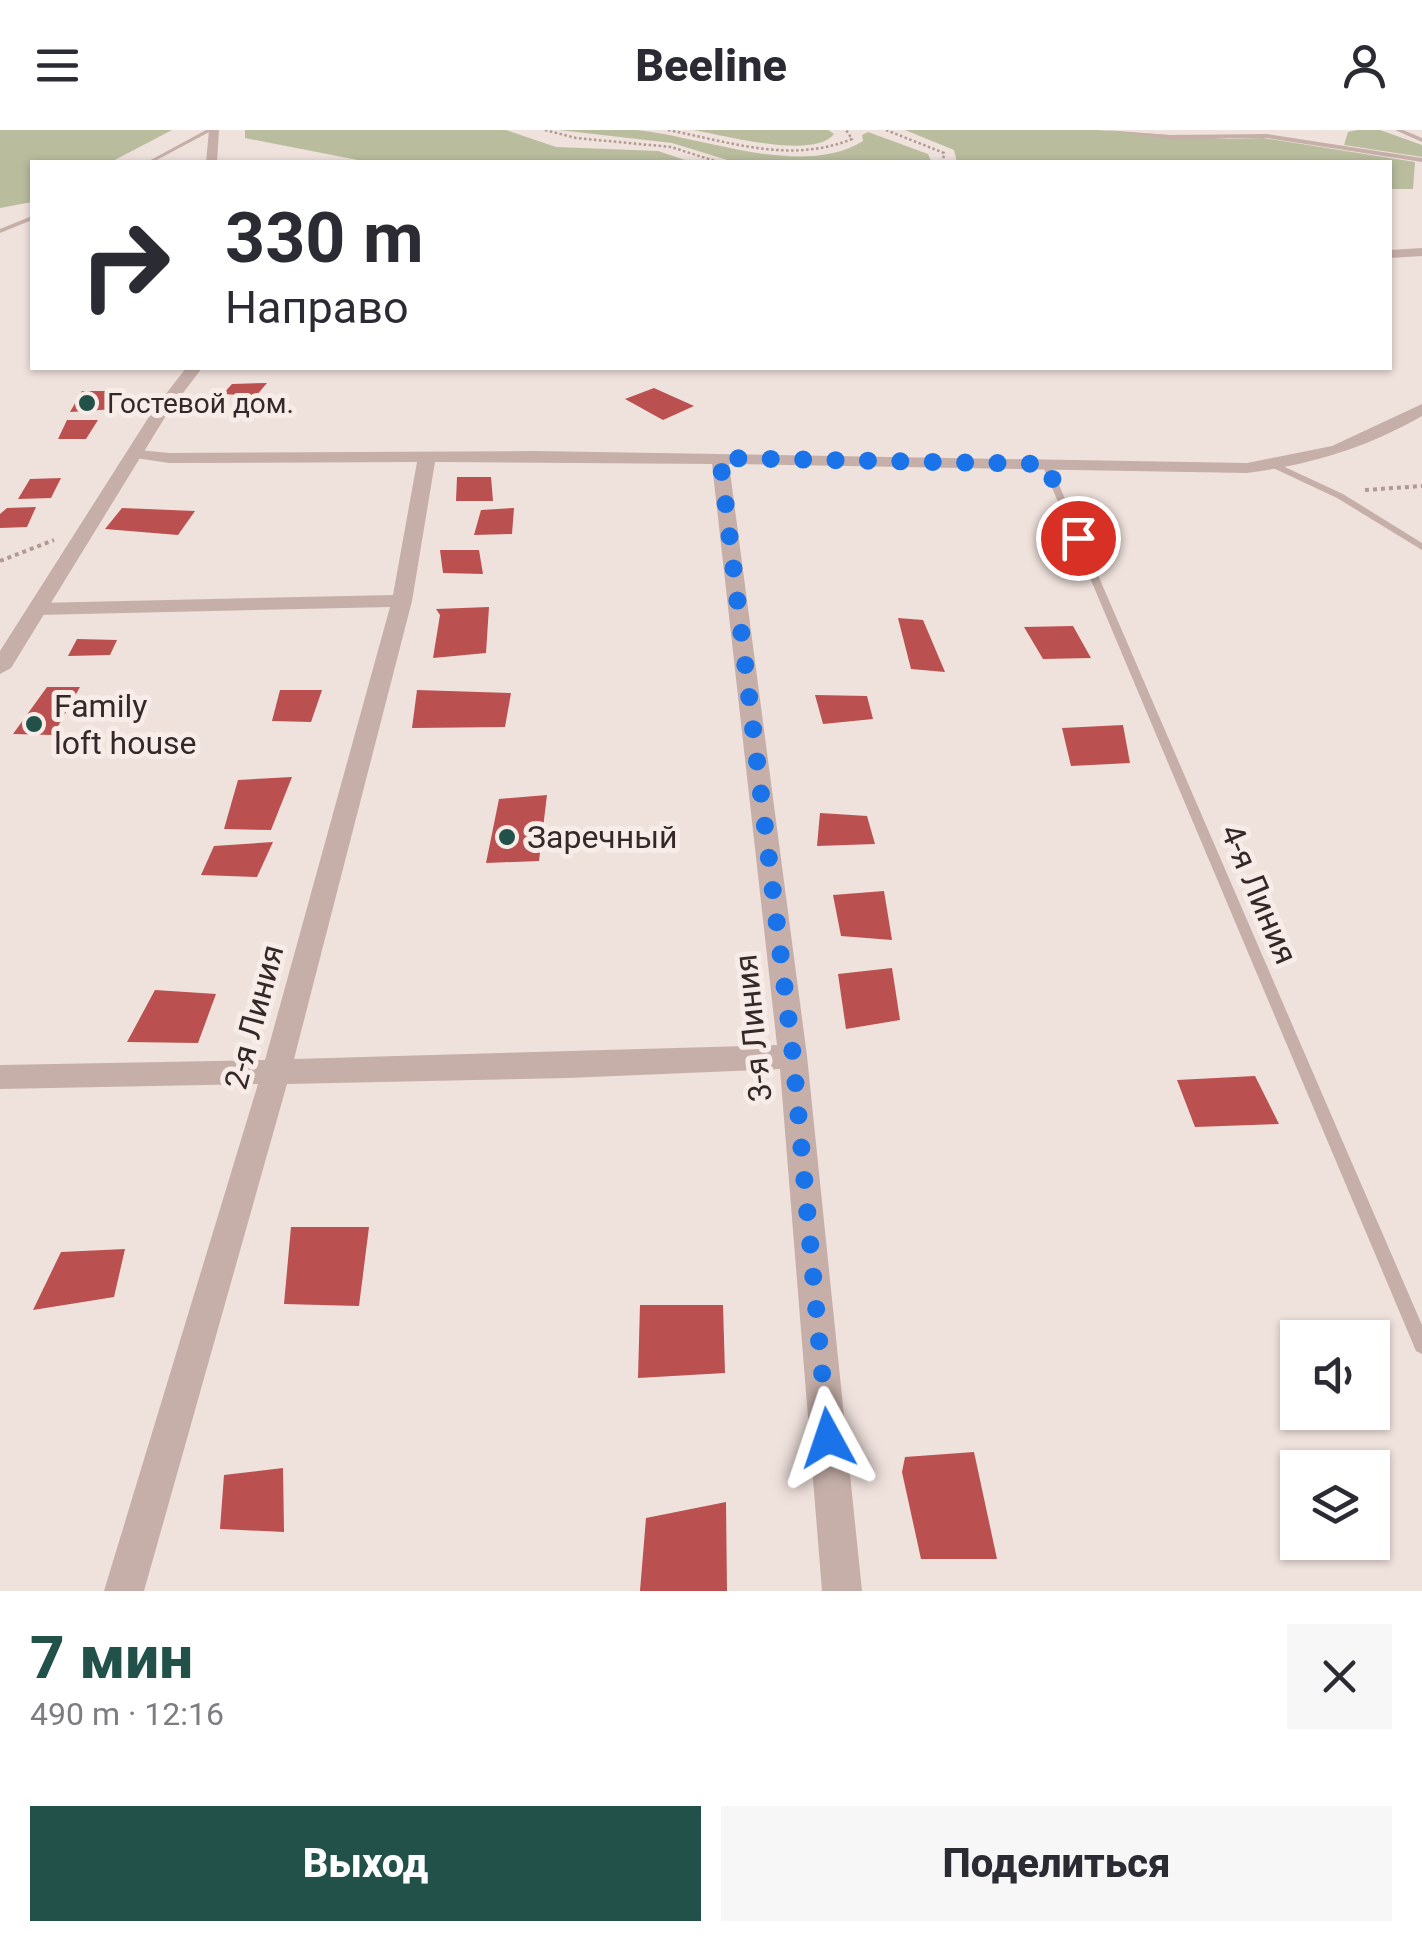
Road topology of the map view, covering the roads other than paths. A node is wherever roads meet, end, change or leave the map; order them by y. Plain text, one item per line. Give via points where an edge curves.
1 (212, 130) edge
2 (1108, 130) edge
3 (1398, 130) edge
4 (1422, 140) edge
5 (154, 160) edge
6 (212, 160) edge
7 (1422, 160) edge
8 (30, 219) edge
9 (0, 232) edge
10 (1422, 252) edge
11 (1392, 254) edge
12 (193, 370) edge
13 (1422, 409) edge
14 (135, 452) junction
15 (427, 456) junction
16 (720, 458) junction
17 (1046, 464) junction
18 (1274, 465) junction
19 (1422, 547) edge
20 (402, 602) junction
21 (37, 610) junction
22 (0, 668) edge
23 (793, 1056) junction
24 (276, 1072) junction
25 (0, 1076) edge
26 (1422, 1344) edge
27 (124, 1591) edge
28 (842, 1591) edge

1 - 5 lane
1 - 6 street
2 - 7 lane via 1267,136
3 - 4 lane
8 - 9 lane
10 - 11 street
12 - 14 street
13 - 18 street via 1356,444
14 - 15 street via 169,458
14 - 21 street
15 - 16 street
15 - 20 street, 2-я Линия
16 - 17 street
16 - 23 street, 3-я Линия
17 - 18 street
17 - 26 lane, 4-я Линия
18 - 19 lane
20 - 21 street
20 - 24 street, 2-я Линия
21 - 22 street
23 - 24 street
23 - 28 street, 3-я Линия
24 - 25 street
24 - 27 street, 2-я Линия

